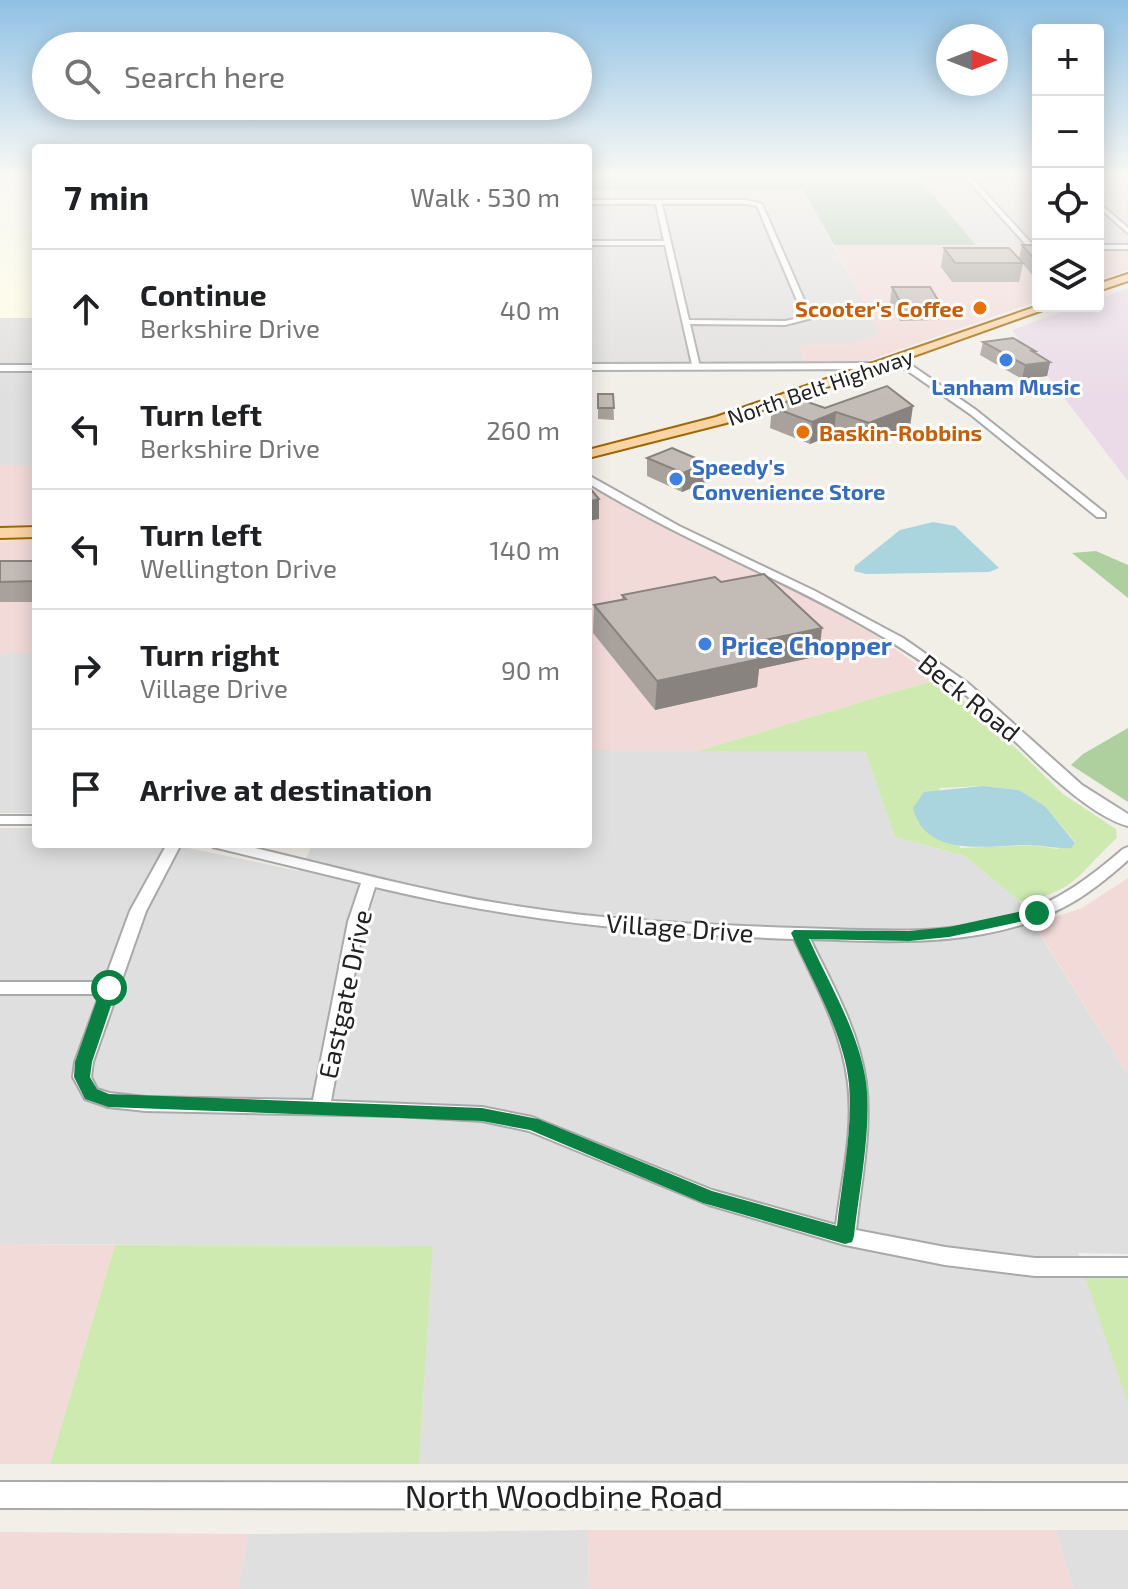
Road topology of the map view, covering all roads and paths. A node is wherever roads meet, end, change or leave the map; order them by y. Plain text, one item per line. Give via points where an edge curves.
1 (669, 249) edge
2 (779, 249) edge
3 (1128, 277) edge
4 (1104, 286) edge
5 (1032, 312) edge
6 (686, 322) junction
7 (898, 360) junction
8 (880, 366) junction
9 (592, 367) edge
10 (696, 367) junction
11 (0, 368) edge
12 (32, 368) edge
13 (592, 453) edge
14 (592, 480) edge
15 (1101, 515) dead end
16 (32, 532) edge
17 (0, 533) edge
18 (0, 820) edge
19 (32, 820) edge
20 (1128, 821) edge
21 (172, 848) edge
22 (234, 848) edge
23 (1128, 852) edge
24 (369, 881) junction
25 (799, 933) junction
26 (6, 988) edge
27 (109, 988) junction
28 (321, 1107) junction
29 (845, 1236) junction
30 (1128, 1267) edge
31 (0, 1495) edge
32 (1128, 1496) edge

1 - 6 street
2 - 6 street via 808,318
3 - 4 main road
5 - 7 main road, North Belt Highway
6 - 10 street
7 - 8 main road, North Belt Highway
7 - 15 street
8 - 10 street
8 - 13 main road, North Belt Highway via 721,420
9 - 10 street
11 - 12 street
14 - 20 street, Beck Road via 845,611 940,668 1068,784
16 - 17 main road
18 - 19 street
21 - 27 street via 138,911
22 - 24 street, Village Drive
23 - 25 street, Village Drive via 1049,909 997,924 909,936
24 - 25 street, Village Drive via 513,911 604,923
24 - 28 street, Eastgate Drive via 356,922
25 - 29 street via 845,1037 857,1083
26 - 27 street
27 - 28 street via 84,1062 82,1077 91,1094 146,1104
28 - 29 street via 482,1114 532,1124 709,1197
29 - 30 street via 1035,1267
31 - 32 street, North Woodbine Road

